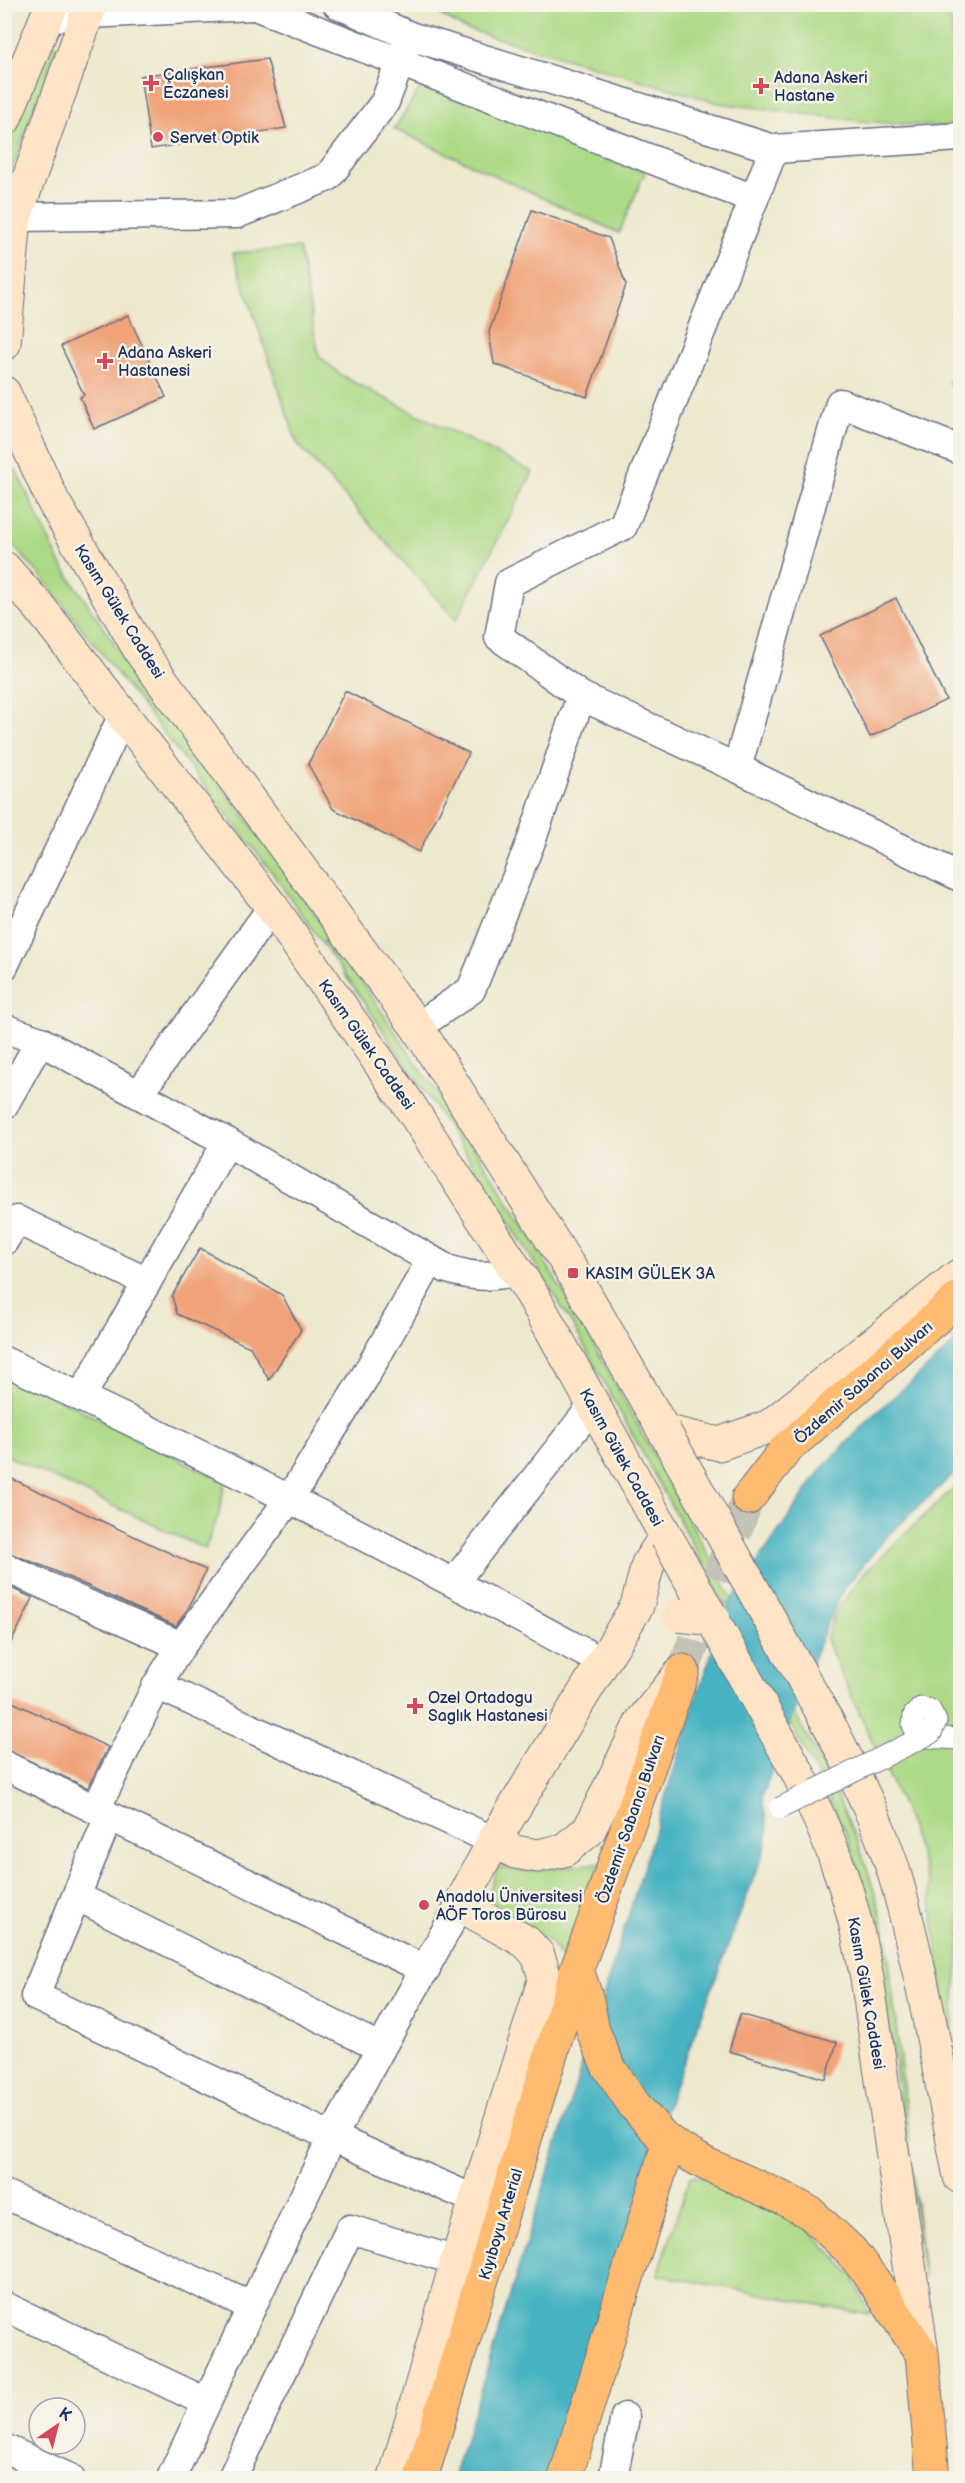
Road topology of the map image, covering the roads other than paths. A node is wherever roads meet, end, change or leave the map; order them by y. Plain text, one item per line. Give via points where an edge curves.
1 (337, 4) edge
2 (265, 5) edge
3 (89, 9) edge
4 (50, 11) edge
5 (410, 36) junction
6 (398, 63) junction
7 (4, 120) edge
8 (960, 137) edge
9 (774, 149) junction
10 (754, 199) junction
11 (15, 217) junction
12 (4, 344) edge
13 (4, 393) edge
14 (960, 450) edge
15 (4, 568) edge
16 (4, 589) edge
17 (40, 608) junction
18 (582, 696) junction
19 (123, 715) junction
20 (737, 768) junction
21 (960, 877) edge
22 (272, 907) junction
23 (4, 966) edge
24 (417, 1027) junction
25 (4, 1028) edge
26 (40, 1041) junction
27 (139, 1094) junction
28 (4, 1105) edge
29 (227, 1142) junction
30 (4, 1241) edge
31 (431, 1260) junction
32 (518, 1272) junction
33 (960, 1275) edge
34 (147, 1282) junction
35 (960, 1297) edge
36 (4, 1361) edge
37 (81, 1397) junction
38 (594, 1404) junction
39 (664, 1431) junction
40 (290, 1498) junction
41 (748, 1498) tunnel mouth
42 (666, 1536) junction
43 (4, 1567) edge
44 (454, 1582) junction
45 (637, 1606) junction
46 (714, 1619) junction
47 (181, 1646) junction
48 (604, 1663) junction
49 (157, 1685) junction
50 (960, 1739) edge
51 (4, 1765) edge
52 (780, 1808) dead end
53 (103, 1812) junction
54 (494, 1841) junction
55 (78, 1897) junction
56 (460, 1905) junction
57 (577, 1969) junction
58 (426, 1970) junction
59 (381, 2048) junction
60 (332, 2137) junction
61 (665, 2139) junction
62 (960, 2177) edge
63 (4, 2193) edge
64 (476, 2200) junction
65 (457, 2261) junction
66 (4, 2306) edge
67 (251, 2306) junction
68 (922, 2354) junction
69 (206, 2402) junction
70 (624, 2417) dead end
71 (4, 2448) edge
72 (70, 2478) edge
73 (171, 2478) edge
74 (232, 2478) edge
75 (395, 2478) edge
76 (421, 2478) edge
77 (565, 2478) edge
78 (613, 2478) edge
79 (933, 2478) edge

1 - 5 street
2 - 3 street
2 - 6 street
3 - 4 street
3 - 11 main road
4 - 7 main road
5 - 6 street
5 - 9 street
6 - 10 street
6 - 11 street via 385,102 328,177 257,206 237,214
8 - 9 street
9 - 10 street
10 - 18 street via 623,526 509,583 499,637
11 - 12 main road
13 - 24 main road, Kasım Gülek Caddesi via 53,501 141,652
14 - 20 street via 840,404
15 - 17 main road, Kasım Gülek Caddesi
16 - 17 main road
17 - 19 main road, Kasım Gülek Caddesi
18 - 20 street
18 - 24 street via 532,839 471,990
19 - 22 main road, Kasım Gülek Caddesi
19 - 23 street
20 - 21 street
22 - 27 street
22 - 32 main road, Kasım Gülek Caddesi
24 - 39 main road, Kasım Gülek Caddesi via 573,1273
25 - 26 street
26 - 27 street
26 - 28 street
27 - 29 street
29 - 31 street
29 - 34 street
30 - 34 street via 17,1220
31 - 32 street via 471,1276
31 - 40 street
32 - 38 main road, Kasım Gülek Caddesi
33 - 39 main road via 770,1426 719,1444
34 - 37 street
35 - 41 main road, Özdemir Sabancı Bulvarı via 787,1448
36 - 37 street
37 - 40 street
38 - 42 main road, Kasım Gülek Caddesi
38 - 44 street
39 - 62 main road, Kasım Gülek Caddesi, bridge via 832,1730 876,1825 898,1885
40 - 44 street
40 - 47 street
42 - 45 main road via 648,1564
42 - 46 main road, Kasım Gülek Caddesi, bridge
43 - 47 street
44 - 48 street
45 - 46 main road, bridge
45 - 48 main road
46 - 68 main road, Kasım Gülek Caddesi, bridge via 797,1771 842,1875 856,1923
47 - 49 street
48 - 54 main road
49 - 53 street
49 - 54 street
50 - 52 street, bridge via 924,1737
51 - 53 street
53 - 55 street
53 - 58 street
54 - 56 main road
54 - 57 main road, Özdemir Sabancı Bulvarı via 515,1852 538,1856 564,1850 589,1830 642,1721 683,1671
55 - 59 street
55 - 60 street via 35,1996
56 - 58 street
56 - 64 main road via 526,1942 538,1955 545,1978
57 - 61 main road via 593,2031 608,2066
57 - 76 main road, Kıyıboyu Arterial
58 - 59 street
59 - 60 street
60 - 64 street
60 - 67 street
61 - 68 main road via 706,2164 810,2213 851,2251
61 - 77 main road
63 - 67 street
64 - 65 main road
65 - 74 street via 350,2229
65 - 75 main road
66 - 69 street
67 - 69 street
68 - 79 main road, Kasım Gülek Caddesi
69 - 73 street
70 - 78 street
71 - 72 street

